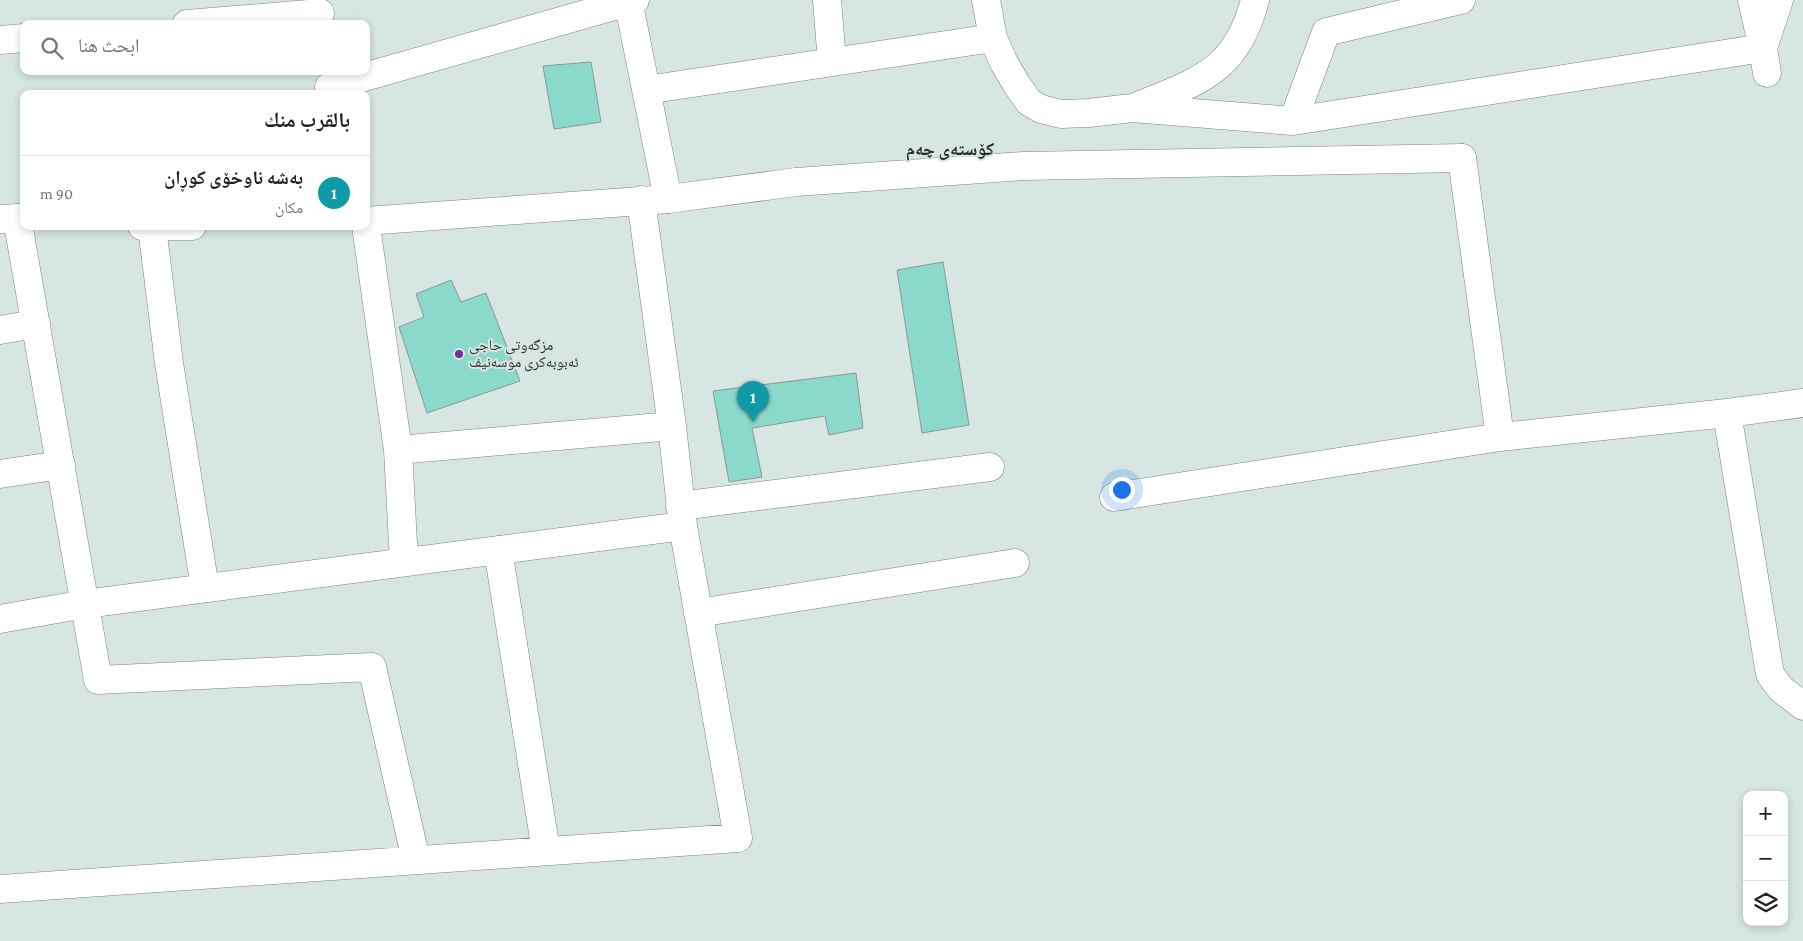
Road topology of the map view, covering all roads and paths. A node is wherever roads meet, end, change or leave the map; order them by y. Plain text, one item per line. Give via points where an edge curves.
1 (631, 0) edge
2 (827, 0) edge
3 (986, 0) edge
4 (1255, 0) edge
5 (1461, 0) edge
6 (1752, 0) edge
7 (1779, 0) edge
8 (320, 12) edge
9 (231, 20) edge
10 (20, 38) edge
11 (993, 38) junction
12 (0, 40) edge
13 (1765, 60) junction
14 (832, 62) junction
15 (370, 73) edge
16 (361, 75) edge
17 (329, 84) edge
18 (646, 90) junction
19 (1132, 108) junction
20 (1293, 121) junction
21 (668, 199) junction
22 (641, 200) junction
23 (14, 218) edge
24 (370, 221) edge
25 (152, 230) edge
26 (367, 230) edge
27 (36, 324) junction
28 (0, 330) edge
29 (1803, 402) edge
30 (1727, 413) junction
31 (672, 426) junction
32 (1500, 437) junction
33 (398, 450) junction
34 (61, 465) junction
35 (990, 467) dead end
36 (0, 474) edge
37 (1114, 497) dead end
38 (682, 516) junction
39 (498, 550) junction
40 (404, 562) junction
41 (1015, 563) dead end
42 (205, 588) junction
43 (85, 604) junction
44 (698, 613) junction
45 (0, 619) edge
46 (1803, 706) edge
47 (546, 851) junction
48 (416, 860) junction
49 (0, 889) edge

1 - 15 street
1 - 18 street
2 - 14 street
3 - 11 street
4 - 19 street via 1239,41 1226,59 1204,77 1181,89
5 - 20 street via 1326,32
6 - 13 street
7 - 13 street
8 - 9 street
10 - 12 street
11 - 14 street
11 - 19 street via 1017,85 1029,102 1041,109 1061,114 1089,114
13 - 20 street
14 - 18 street
16 - 17 street
18 - 21 street
19 - 20 street
21 - 22 street
21 - 32 street via 796,182 1023,166 1462,158
22 - 24 street
22 - 31 street
23 - 27 street
25 - 42 street via 169,363
26 - 33 street
27 - 28 street
27 - 34 street
29 - 30 street
30 - 32 street
30 - 46 street via 1770,674 1781,689
31 - 33 street
31 - 38 street
32 - 37 street
33 - 40 street
34 - 36 street
34 - 43 street
35 - 38 street
38 - 39 street
38 - 44 street
39 - 40 street
39 - 47 street
40 - 42 street
41 - 44 street
42 - 43 street
43 - 45 street
43 - 48 street via 98,680 372,667
44 - 47 street via 738,838
47 - 48 street
48 - 49 street

